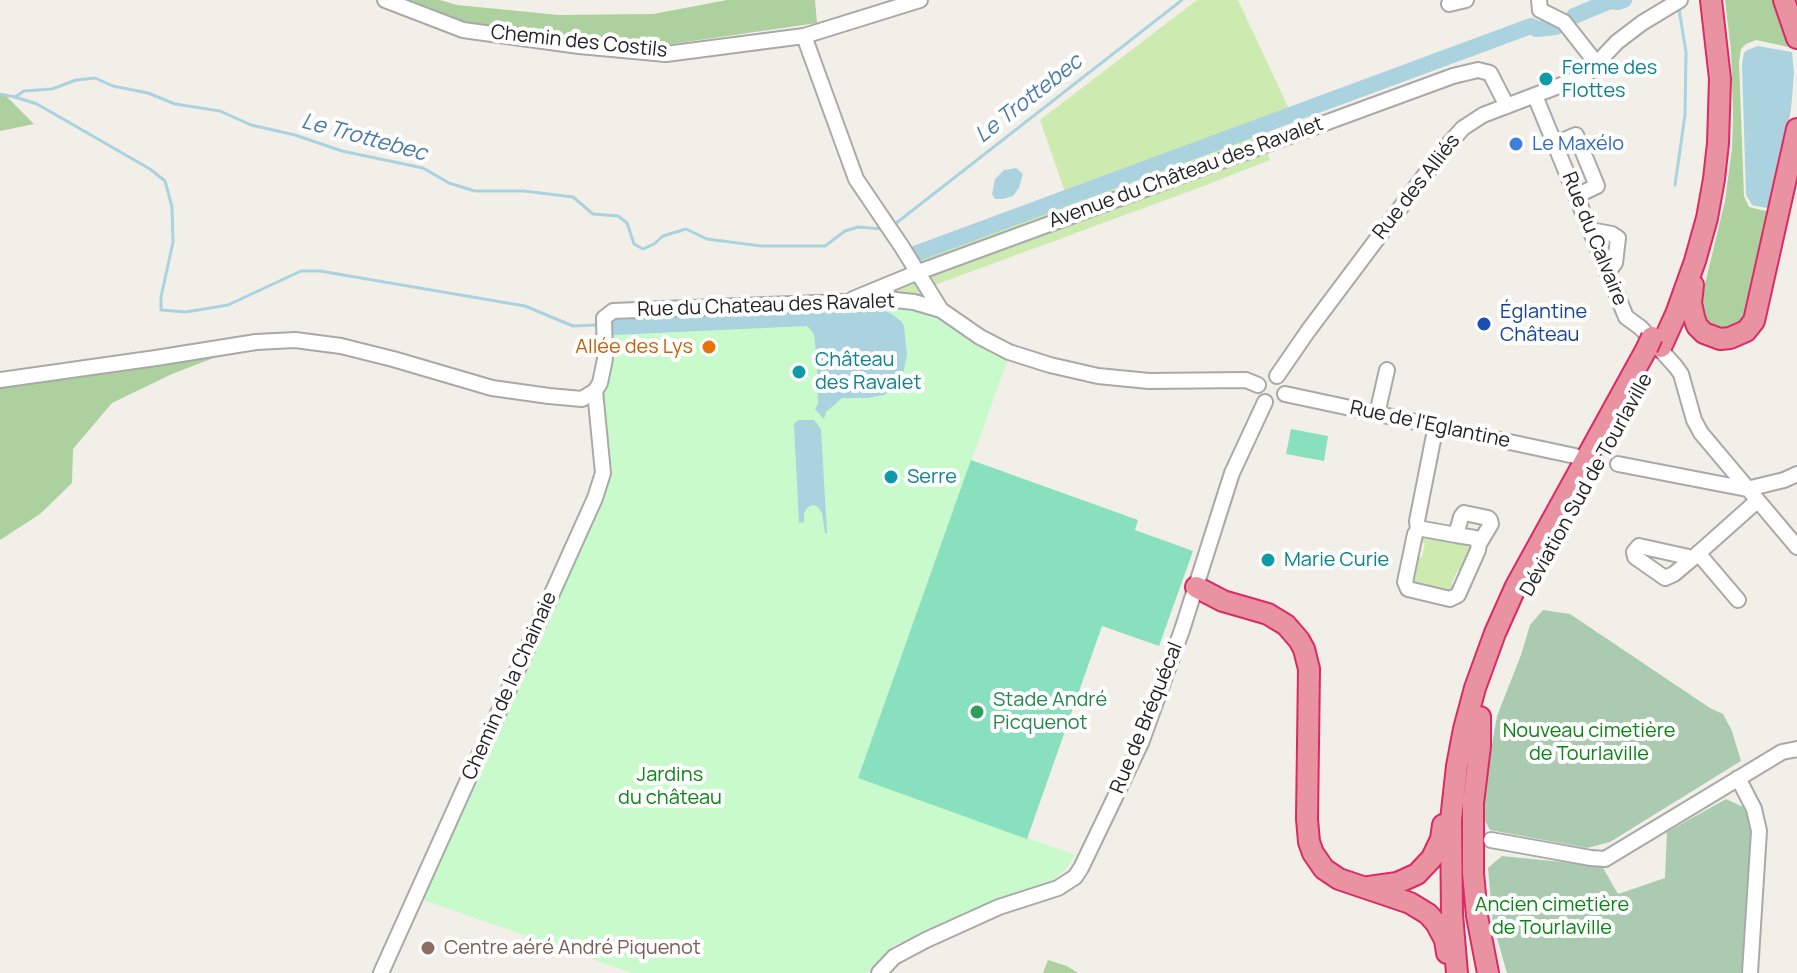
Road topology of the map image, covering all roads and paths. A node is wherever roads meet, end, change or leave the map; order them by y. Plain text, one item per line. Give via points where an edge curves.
1 (385, 0) edge
2 (920, 0) edge
3 (1466, 0) edge
4 (1539, 0) edge
5 (1784, 0) edge
6 (1697, 1) edge
7 (1449, 4) dead end
8 (804, 36) junction
9 (1797, 38) edge
10 (1597, 64) junction
11 (1535, 96) junction
12 (1507, 106) junction
13 (1797, 129) edge
14 (1555, 144) junction
15 (1576, 196) junction
16 (1590, 230) junction
17 (1695, 261) junction
18 (1608, 272) junction
19 (916, 273) junction
20 (851, 301) junction
21 (941, 310) junction
22 (1654, 347) junction
23 (1387, 370) dead end
24 (1277, 376) junction
25 (0, 380) edge
26 (1258, 385) junction
27 (595, 391) junction
28 (1285, 394) junction
29 (1265, 402) junction
30 (1377, 414) junction
31 (1436, 425) junction
32 (1575, 456) dead end
33 (1618, 464) dead end
34 (1797, 474) edge
35 (1752, 495) junction
36 (1418, 530) junction
37 (1456, 535) junction
38 (1479, 544) junction
39 (1797, 547) edge
40 (1194, 594) junction
41 (1738, 600) dead end
42 (1480, 717) junction
43 (1790, 750) edge
44 (1457, 766) junction
45 (1738, 778) junction
46 (1491, 840) dead end
47 (1366, 888) junction
48 (381, 973) edge
49 (879, 973) edge
50 (1449, 973) edge
51 (1457, 973) edge
52 (1470, 973) edge
53 (1488, 973) edge
54 (1750, 973) edge

1 - 8 street, Chemin des Costils via 463,30 666,54
2 - 8 street, Chemin des Costils
3 - 7 street
4 - 10 street via 1540,10 1564,22
5 - 9 highway
6 - 10 street, Rue des Alliés via 1642,23
6 - 17 highway, Déviation Sud de Tourlaville via 1720,79 1718,143
6 - 22 highway, Déviation Sud de Tourlaville via 1705,49 1705,142 1689,238
8 - 19 street via 856,179
10 - 11 street, Rue des Alliés via 1578,80
11 - 12 street, Rue des Alliés
11 - 14 street, Rue du Calvaire
12 - 19 street, Avenue du Château des Ravalet via 1490,73 1471,70
12 - 24 street, Rue des Alliés via 1474,120 1446,147
13 - 17 highway via 1758,309 1746,331 1720,339 1697,326 1691,303
14 - 15 street, Rue du Calvaire
14 - 15 street via 1576,135 1597,186
15 - 16 street, Rue du Calvaire
16 - 18 street, Rue du Calvaire
16 - 18 street via 1618,238 1615,263
17 - 22 highway, Déviation Sud de Tourlaville via 1676,314
18 - 35 street, Rue du Calvaire via 1626,317 1681,374 1701,433
19 - 20 street, Avenue du Château des Ravalet
19 - 21 street
20 - 21 street, Rue du Chateau des Ravalet via 914,302
20 - 27 street, Rue du Chateau des Ravalet via 613,311 604,318 605,359
21 - 26 street, Rue du Chateau des Ravalet via 1009,352 1050,365 1149,381 1246,380
22 - 42 highway, Déviation Sud de Tourlaville via 1506,637
22 - 44 highway, Déviation Sud de Tourlaville via 1516,586 1475,688
23 - 30 street
24 - 26 street
24 - 28 street
25 - 27 street via 295,340 341,346 492,388 582,399
26 - 29 street
27 - 48 street, Chemin de la Chainaie via 603,473 595,498
28 - 29 street via 1277,402
28 - 30 street, Rue de l'Eglantine
29 - 40 street, Rue de Bréquécal via 1232,473
30 - 31 street, Rue de l'Eglantine
31 - 32 street, Rue de l'Eglantine
31 - 36 street
33 - 35 street
34 - 35 street
35 - 39 street, Rue du Calvaire
35 - 41 street via 1695,555
36 - 37 street
36 - 38 street via 1405,582 1410,591 1456,597
37 - 38 street via 1475,538
37 - 38 street via 1464,513 1488,518 1491,524
40 - 47 highway via 1277,619 1304,649 1309,669 1309,842 1330,874
40 - 49 street, Rue de Bréquécal via 1141,743 1075,877 926,940 894,957
42 - 52 highway, Déviation Sud de Tourlaville via 1464,821
42 - 53 highway via 1473,873
43 - 45 street
44 - 47 highway via 1432,858 1417,874
44 - 51 highway, Déviation Sud de Tourlaville via 1451,820
45 - 46 street via 1605,859
45 - 54 street via 1759,831
47 - 50 highway via 1428,914 1445,940

